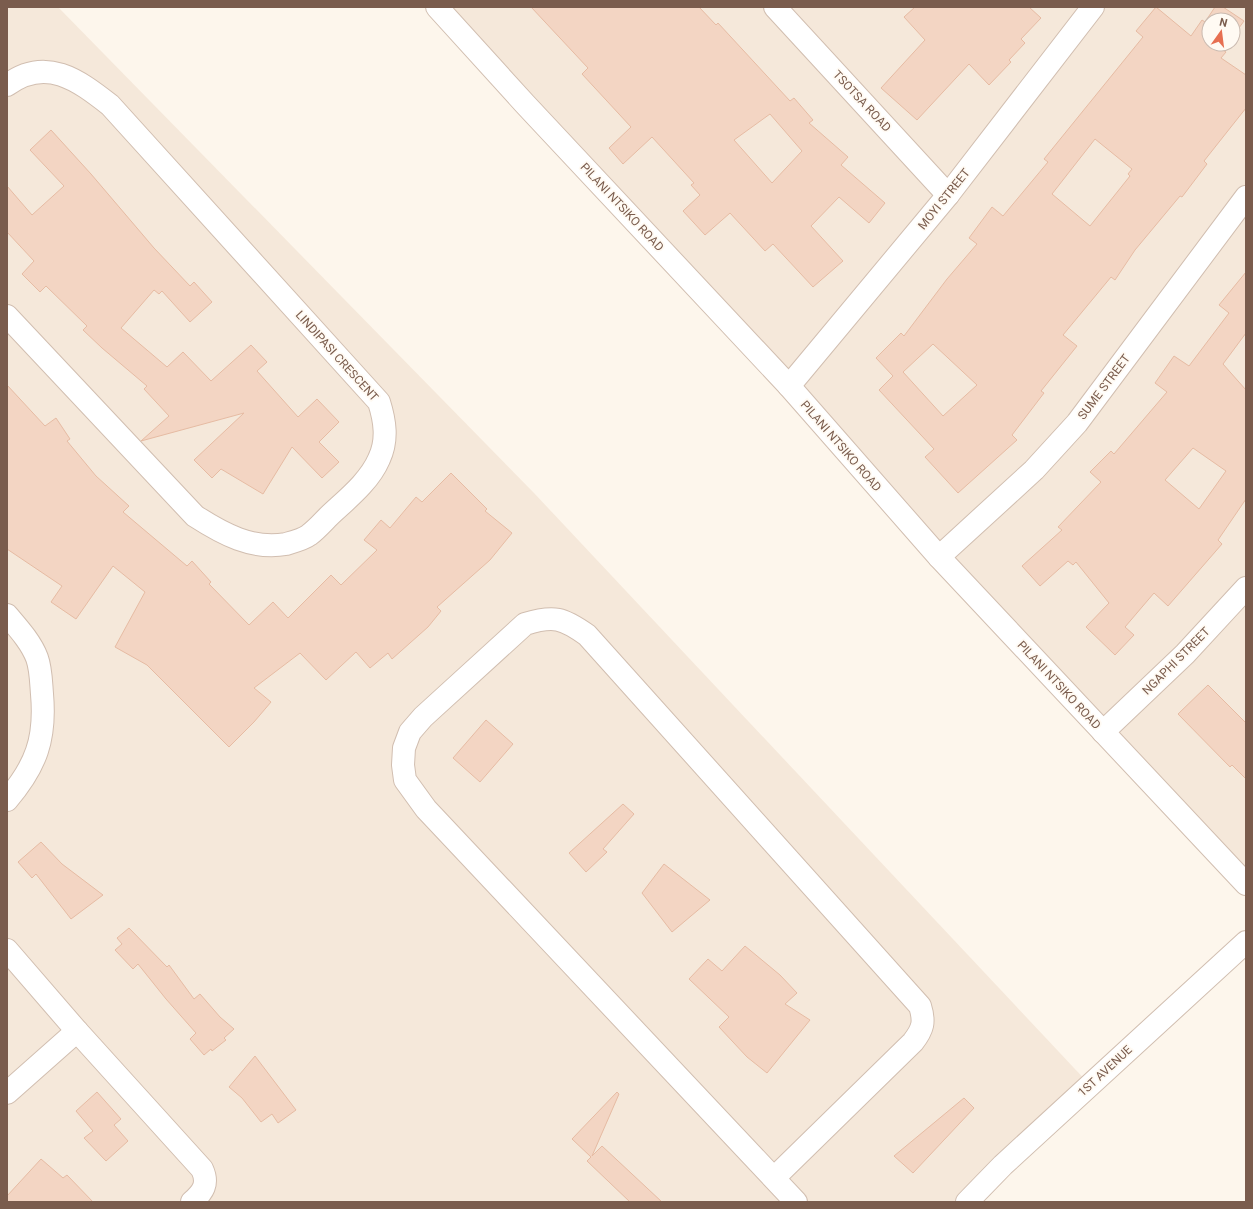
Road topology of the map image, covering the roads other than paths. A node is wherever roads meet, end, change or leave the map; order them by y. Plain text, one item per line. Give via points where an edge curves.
1 (437, 7) edge
2 (775, 7) edge
3 (1093, 7) edge
4 (7, 85) edge
5 (948, 195) junction
6 (1246, 197) edge
7 (7, 316) edge
8 (789, 386) junction
9 (939, 557) junction
10 (1246, 588) edge
11 (7, 615) edge
12 (1103, 732) junction
13 (7, 800) edge
14 (1246, 884) edge
15 (1246, 942) edge
16 (7, 950) edge
17 (77, 1031) junction
18 (7, 1094) edge
19 (774, 1178) junction
20 (192, 1202) edge
21 (796, 1202) edge
22 (967, 1202) edge

1 - 8 street, PILANI NTSIKO ROAD
2 - 5 street, TSOTSA ROAD
3 - 5 street, MOYI STREET
4 - 7 street, LINDIPASI CRESCENT via 19,76 40,70 62,74 85,85 110,105 379,402 385,420 385,436 380,459 361,485 308,536 267,545 241,541 220,532 196,516
5 - 8 street, MOYI STREET
6 - 9 street, SUME STREET via 1077,423 1034,470
8 - 9 street, PILANI NTSIKO ROAD
9 - 12 street, PILANI NTSIKO ROAD
10 - 12 street, NGAPHI STREET via 1185,654
11 - 13 street via 29,643 37,658 43,701 38,748 23,782
12 - 14 street, PILANI NTSIKO ROAD
15 - 22 street, 1ST AVENUE via 1003,1165
16 - 17 street
17 - 18 street
17 - 20 street via 202,1169 206,1184 204,1190
19 - 19 street via 426,809 404,780 404,748 410,732 423,717 525,624 543,619 561,620 587,635 920,1006 923,1017 921,1032 913,1042
19 - 21 street

